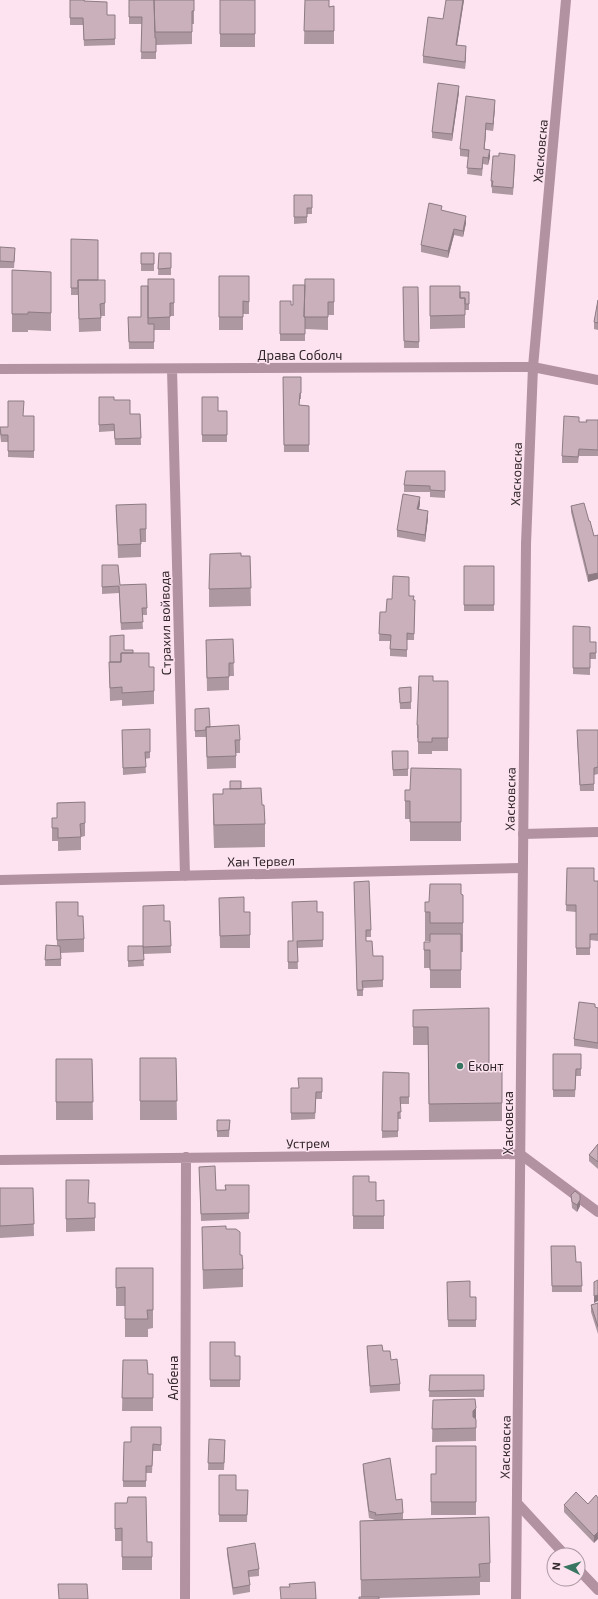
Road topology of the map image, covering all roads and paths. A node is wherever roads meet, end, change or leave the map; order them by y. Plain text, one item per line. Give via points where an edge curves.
1 (566, 0) edge
2 (533, 367) junction
3 (0, 369) edge
4 (172, 369) junction
5 (598, 380) edge
6 (598, 832) edge
7 (523, 834) junction
8 (522, 868) junction
9 (185, 876) junction
10 (0, 880) edge
11 (520, 1154) junction
12 (186, 1158) junction
13 (0, 1160) edge
14 (598, 1212) edge
15 (517, 1502) junction
16 (558, 1547) edge
17 (586, 1577) edge
18 (598, 1590) edge
19 (185, 1599) edge
20 (516, 1599) edge

1 - 2 street, Хасковска
2 - 4 street, Драва Соболч
2 - 5 street, Драва Соболч
2 - 7 street, Хасковска via 526,544
3 - 4 street, Драва Соболч
4 - 9 street, Страхил войвода
6 - 7 street
7 - 8 street, Хасковска
8 - 9 street, Хан Тервел
8 - 11 street, Хасковска
9 - 10 street, Хан Тервел
11 - 12 street, Устрем
11 - 14 street
11 - 15 street, Хасковска
12 - 13 street, Устрем
12 - 19 street, Албена
15 - 16 street
15 - 20 street, Хасковска
17 - 18 street

